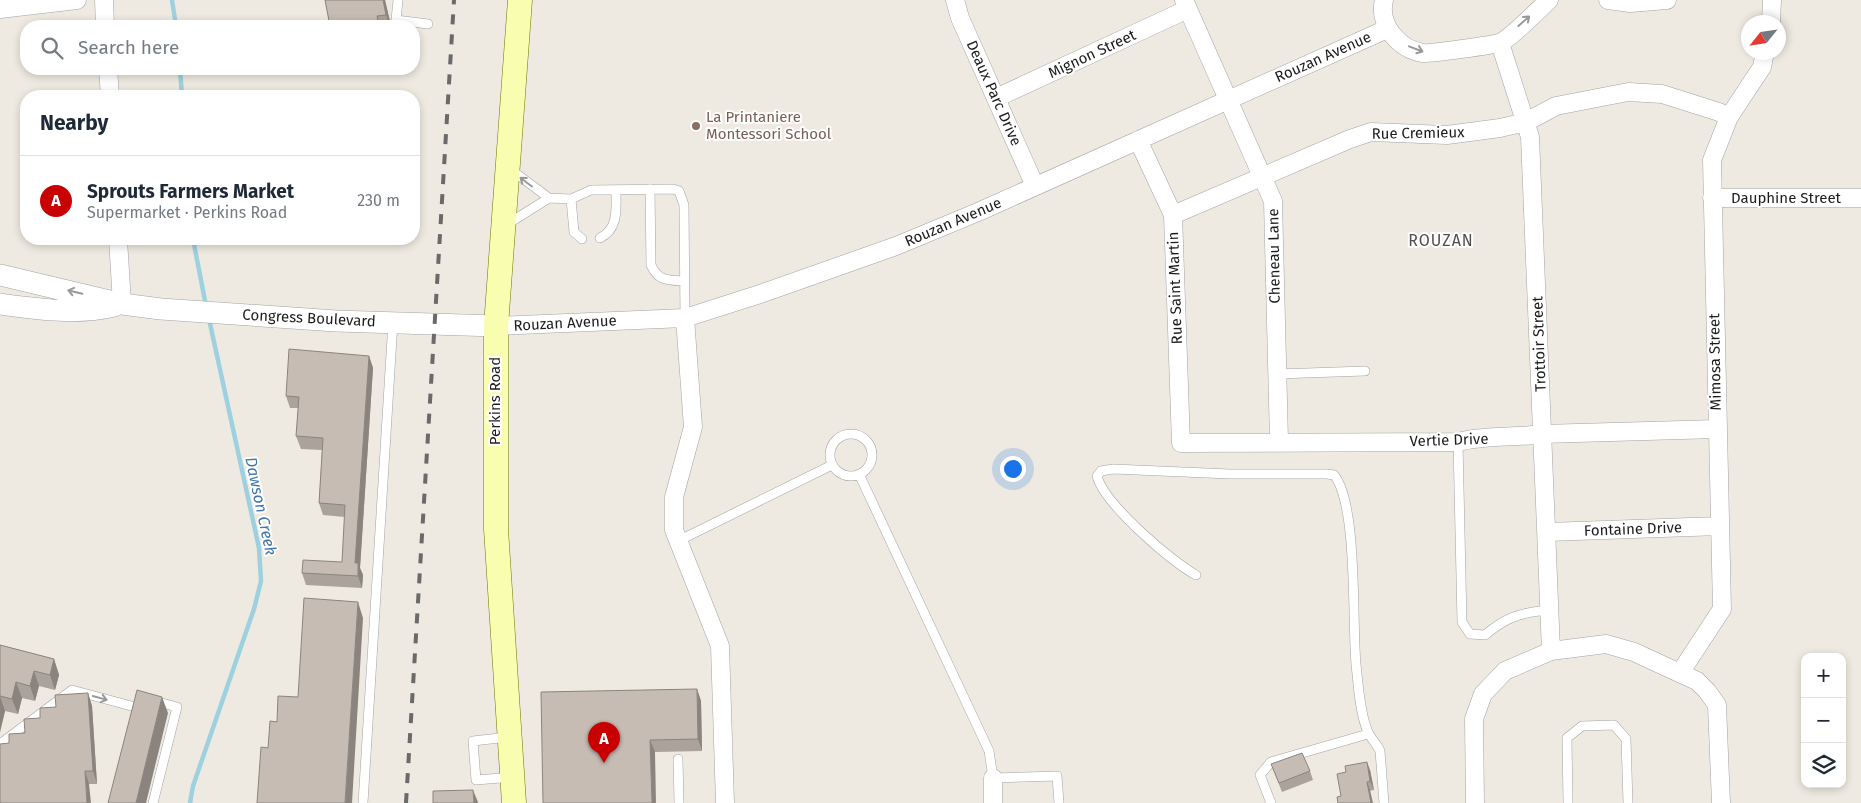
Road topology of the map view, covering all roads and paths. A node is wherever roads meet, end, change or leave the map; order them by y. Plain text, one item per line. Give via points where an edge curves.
1 (76, 0) edge
2 (104, 0) edge
3 (398, 0) edge
4 (520, 0) edge
5 (954, 0) edge
6 (1384, 0) edge
7 (1548, 0) edge
8 (1608, 0) edge
9 (1667, 0) edge
10 (1772, 0) edge
11 (1186, 4) edge
12 (0, 8) edge
13 (1771, 15) edge
14 (105, 20) edge
15 (396, 20) edge
16 (420, 23) edge
17 (428, 24) dead end
18 (1387, 29) junction
19 (1500, 43) junction
20 (1763, 60) edge
21 (108, 75) edge
22 (110, 90) edge
23 (996, 98) junction
24 (1227, 100) junction
25 (1729, 117) junction
26 (1526, 122) junction
27 (1138, 140) junction
28 (506, 167) junction
29 (1263, 178) junction
30 (1035, 186) junction
31 (650, 189) junction
32 (616, 190) junction
33 (549, 198) junction
34 (1712, 198) junction
35 (1861, 198) edge
36 (572, 199) junction
37 (1173, 215) junction
38 (501, 228) junction
39 (600, 238) dead end
40 (582, 239) dead end
41 (118, 245) edge
42 (0, 275) edge
43 (684, 281) junction
44 (0, 304) edge
45 (122, 304) junction
46 (685, 318) junction
47 (393, 322) junction
48 (496, 326) junction
49 (1365, 371) dead end
50 (1277, 374) junction
51 (1717, 429) junction
52 (1542, 434) junction
53 (1279, 442) junction
54 (1458, 442) junction
55 (1181, 443) joint
56 (832, 466) junction
57 (859, 474) junction
58 (1720, 526) junction
59 (1547, 532) junction
60 (678, 541) junction
61 (1196, 575) dead end
62 (1550, 610) junction
63 (1551, 651) junction
64 (1680, 673) junction
65 (135, 707) junction
66 (133, 717) edge
67 (1368, 734) junction
68 (510, 737) junction
69 (0, 744) edge
70 (678, 759) dead end
71 (512, 777) junction
72 (993, 778) junction
73 (153, 803) edge
74 (363, 803) edge
75 (514, 803) edge
76 (679, 803) edge
77 (724, 803) edge
78 (993, 803) edge
79 (1059, 803) edge
80 (1271, 803) edge
81 (1384, 803) edge
82 (1475, 803) edge
83 (1568, 803) edge
84 (1628, 803) edge
85 (1722, 803) edge

1 - 12 street
2 - 14 street
3 - 15 lane
4 - 28 main road, Perkins Road
5 - 23 street, Deaux Parc Drive
6 - 18 street, Rouzan Avenue via 1382,7
19 -> 7 street
8 - 9 street via 1630,3
10 - 13 street
11 - 23 street, Mignon Street
11 - 24 street, Cheneau Lane
16 - 17 lane
18 -> 19 street, Rouzan Avenue via 1402,44 1423,53
18 - 24 street, Rouzan Avenue
19 - 26 street, Trottoir Street
20 - 25 street, Mimosa Street
21 - 22 street
23 - 30 street, Deaux Parc Drive
24 - 27 street, Rouzan Avenue
24 - 29 street, Cheneau Lane
25 - 26 street, Rue Cremieux via 1662,94 1628,92 1556,106
25 - 34 street, Mimosa Street via 1712,160
26 - 29 street, Rue Cremieux via 1447,135 1371,132
26 - 52 street, Trottoir Street via 1530,137
27 - 30 street, Rouzan Avenue
27 - 37 street, Rue Saint Martin
33 -> 28 lane
28 - 38 main road, Perkins Road
29 - 37 street, Rue Cremieux
29 - 50 street, Cheneau Lane via 1273,201
30 - 46 street, Rouzan Avenue via 896,246
31 - 32 lane
31 - 43 lane via 651,264 662,280
31 - 43 lane via 673,189 682,197
32 - 36 lane via 591,190
32 - 39 lane via 614,225 608,234
33 - 36 lane
33 - 38 lane
34 - 35 street, Dauphine Street
34 - 51 street, Mimosa Street
36 - 40 lane via 574,232
37 - 55 street, Rue Saint Martin
38 - 48 main road, Perkins Road
41 - 45 street
45 -> 42 street, Congress Boulevard
43 - 46 lane
44 - 45 street, Congress Boulevard via 94,311
45 - 47 street, Congress Boulevard
46 - 48 street, Rouzan Avenue
46 - 60 street via 692,427 674,497 674,530
47 - 48 street, Congress Boulevard
47 - 74 lane
48 - 68 main road, Perkins Road via 496,529
49 - 50 lane
50 - 53 street, Cheneau Lane
51 - 52 street, Vertie Drive
51 - 58 street, Mimosa Street
52 - 54 street, Vertie Drive via 1473,438
52 - 59 street, Trottoir Street
53 - 54 street, Vertie Drive
53 - 55 street, Vertie Drive
54 - 62 lane via 1462,622 1470,634 1485,635 1502,621 1530,611
56 - 57 lane via 842,474
56 - 57 lane via 832,446 842,436 856,435 867,442 872,455 867,468
56 - 60 lane
57 - 72 lane via 989,751
58 - 59 street, Fontaine Drive
58 - 64 street, Mimosa Street via 1722,609
59 - 62 street, Trottoir Street
60 - 77 street via 720,646
61 - 67 lane via 1168,557 1138,528 1102,488 1097,476 1101,471 1334,475 1343,490 1348,519 1356,665
62 - 63 street, Trottoir Street
63 - 64 street via 1606,644 1634,652
63 - 82 street via 1505,671 1484,694 1474,719
64 - 85 street via 1697,682 1717,705
65 - 66 lane
69 -> 65 lane via 72,690
65 - 73 lane via 142,698 177,708
67 - 80 lane via 1271,762 1260,776
67 - 81 lane via 1380,751
68 - 71 main road, Perkins Road
68 - 71 lane via 473,741 476,780
70 - 76 lane
71 - 75 main road, Perkins Road
72 - 78 street
72 - 79 lane via 1057,776
83 - 84 lane via 1567,738 1582,726 1614,725 1626,739

